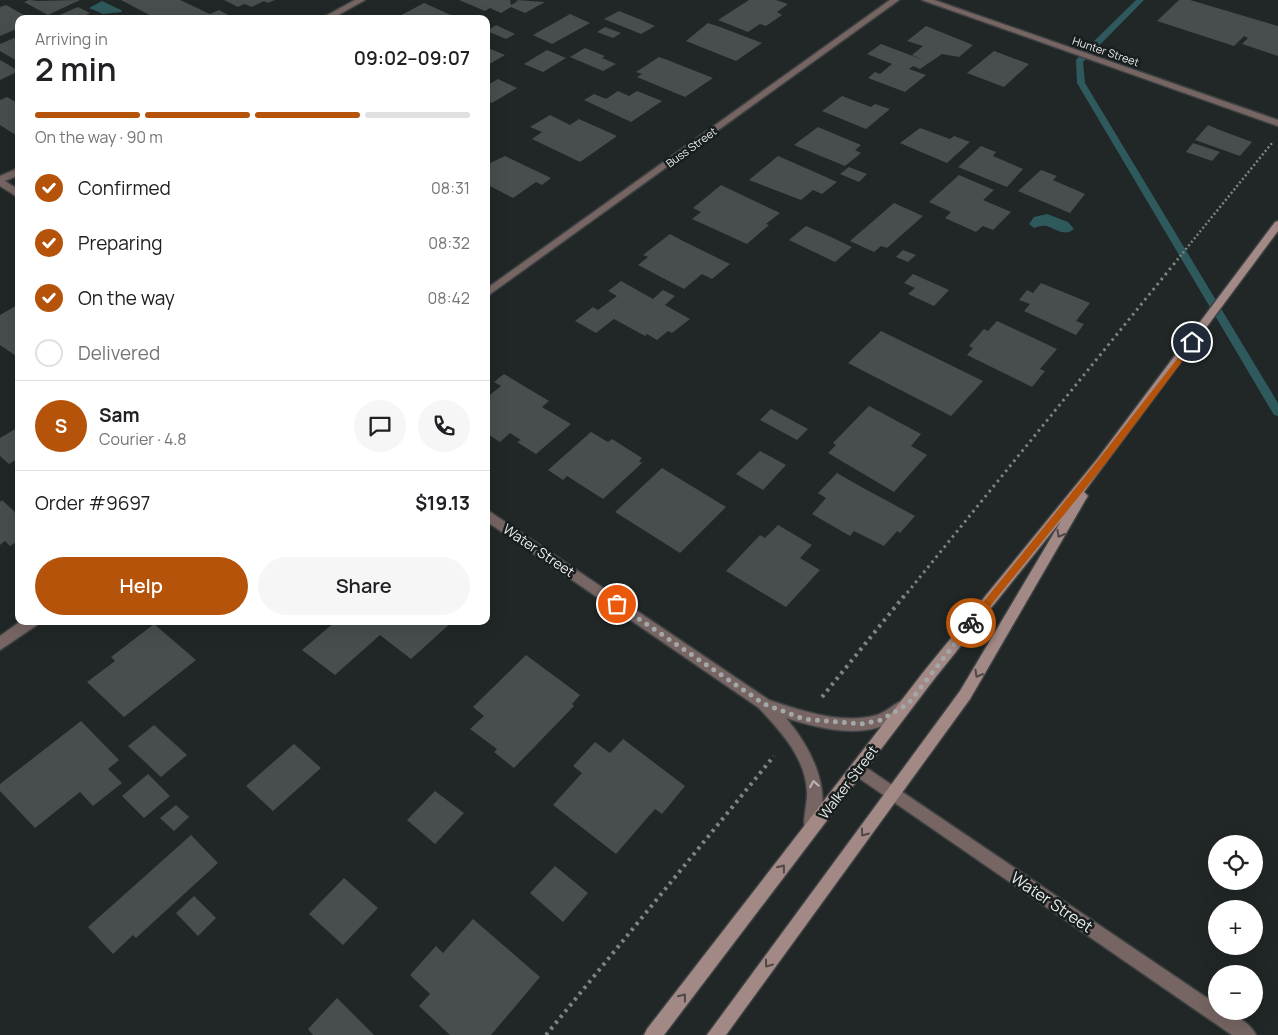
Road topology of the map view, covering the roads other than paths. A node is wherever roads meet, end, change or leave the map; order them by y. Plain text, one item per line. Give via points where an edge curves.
1 (361, 0) edge
2 (895, 0) edge
3 (926, 0) edge
4 (332, 15) edge
5 (1278, 123) edge
6 (15, 173) edge
7 (0, 181) edge
8 (15, 192) edge
9 (1278, 224) edge
10 (490, 291) edge
11 (1102, 462) junction
12 (490, 517) edge
13 (26, 625) edge
14 (0, 644) edge
15 (764, 704) junction
16 (908, 704) junction
17 (858, 769) junction
18 (893, 794) junction
19 (810, 832) junction
20 (653, 1035) edge
21 (716, 1035) edge
22 (1246, 1035) edge

1 - 4 street
2 - 10 street, Buss Street
3 - 5 street, Hunter Street
6 - 7 street
7 - 8 street
9 - 11 main road, Walker Street
11 - 16 main road, Walker Street
11 -> 18 main road, Walker Street via 965,695
12 - 15 street, Water Street
13 - 14 street
15 - 16 street, Water Street via 804,719 861,724 881,720
19 -> 15 street, Water Street via 816,807 815,783 808,761 792,734
16 - 17 main road, Walker Street
17 - 18 street, Water Street
17 - 19 main road, Walker Street
18 -> 21 main road, Walker Street
18 - 22 street, Water Street
20 -> 19 main road, Walker Street

